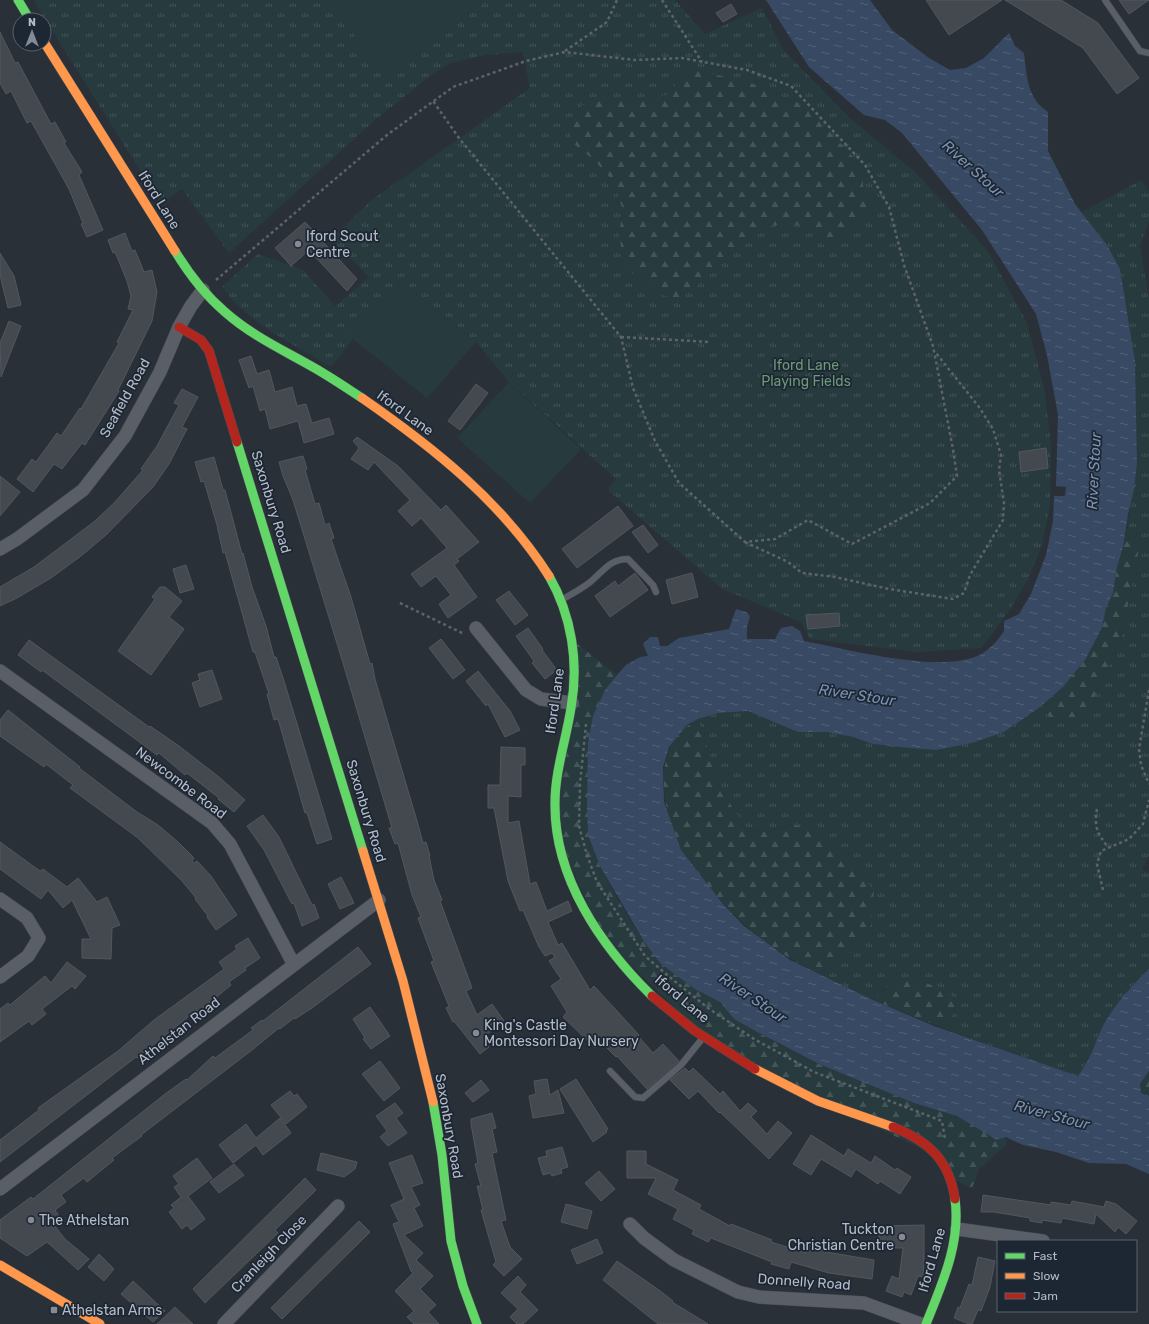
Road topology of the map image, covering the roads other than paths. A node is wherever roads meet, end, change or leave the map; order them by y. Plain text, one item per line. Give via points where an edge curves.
1 (18, 0) edge
2 (1105, 0) edge
3 (25, 12) edge
4 (50, 52) edge
5 (1149, 53) edge
6 (203, 290) junction
7 (179, 327) junction
8 (0, 549) edge
9 (656, 592) dead end
10 (560, 601) junction
11 (476, 628) road end
12 (0, 671) edge
13 (572, 703) junction
14 (0, 899) edge
15 (379, 900) junction
16 (293, 964) junction
17 (0, 976) edge
18 (704, 1036) junction
19 (610, 1071) dead end
20 (0, 1189) edge
21 (338, 1206) dead end
22 (630, 1224) dead end
23 (957, 1229) junction
24 (1036, 1240) edge
25 (0, 1265) edge
26 (100, 1324) edge
27 (224, 1324) edge
28 (477, 1324) edge
29 (921, 1324) edge
30 (926, 1324) edge

1 - 3 street
2 - 5 lane via 1140,51
4 - 6 street, Iford Lane via 183,263
6 - 7 street, Seafield Road
6 - 10 street, Iford Lane via 228,315 335,380 403,427 459,471 491,502 523,540 553,583
7 - 8 street, Seafield Road via 160,372 125,436 83,490
7 - 15 street, Saxonbury Road via 201,340 209,351
9 - 10 lane via 653,585 628,559 618,559 590,582
10 - 13 street, Iford Lane via 569,626 575,662
11 - 13 street via 526,690 541,699
12 - 16 street, Newcombe Road via 212,823 230,844
13 - 18 street, Iford Lane via 557,781 555,812 565,866 578,898 603,938 634,976 673,1013
14 - 17 street via 27,918 39,938 28,956
15 - 16 street, Athelstan Road
15 - 28 street, Saxonbury Road via 403,981 434,1108 452,1242 462,1286
16 - 20 street, Athelstan Road
18 - 19 lane via 681,1065 643,1098 635,1097
18 - 23 street, Iford Lane via 771,1078 819,1101 910,1134 928,1144 940,1157 950,1178 957,1199
21 - 27 street, Cranleigh Close
22 - 29 street, Donnelly Road via 674,1260 738,1292 759,1296 864,1303
23 - 24 street
23 - 30 street, Iford Lane via 948,1268
25 - 26 street

